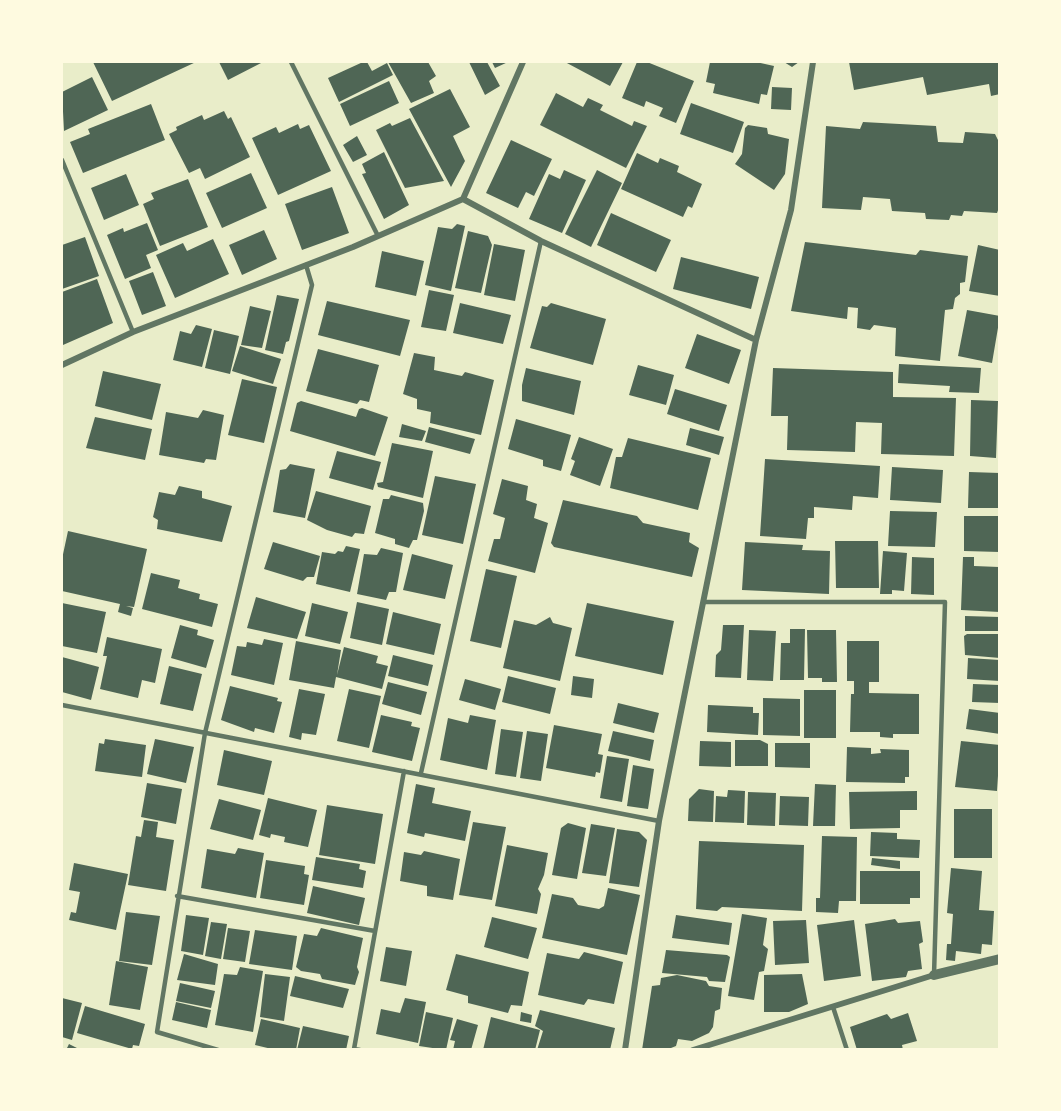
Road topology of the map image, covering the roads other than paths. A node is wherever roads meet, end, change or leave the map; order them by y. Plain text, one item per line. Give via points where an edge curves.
1 (291, 62) edge
2 (522, 62) edge
3 (813, 62) edge
4 (62, 160) edge
5 (463, 199) junction
6 (378, 236) junction
7 (541, 241) junction
8 (306, 265) junction
9 (133, 332) junction
10 (756, 340) junction
11 (62, 366) edge
12 (704, 602) junction
13 (62, 705) edge
14 (205, 733) junction
15 (404, 771) junction
16 (421, 773) junction
17 (659, 821) junction
18 (177, 896) junction
19 (375, 931) junction
20 (999, 959) edge
21 (934, 975) junction
22 (833, 1007) junction
23 (218, 1050) edge
24 (360, 1050) edge
25 (625, 1050) edge
26 (693, 1050) edge
27 (847, 1050) edge

1 - 6 lane
2 - 5 street
3 - 10 street via 791,210
4 - 9 lane
5 - 6 street
5 - 7 street
6 - 8 street
7 - 10 street
7 - 16 lane
8 - 9 street
8 - 14 lane via 312,285
9 - 11 street
10 - 12 street
12 - 17 street
12 - 21 lane via 945,602
13 - 14 lane
14 - 15 lane
14 - 18 lane
15 - 16 lane
15 - 19 lane
16 - 17 lane
17 - 25 street
18 - 19 lane
18 - 23 lane via 158,1032
19 - 24 lane via 354,1048
20 - 21 street
21 - 22 street
22 - 26 street
22 - 27 lane

